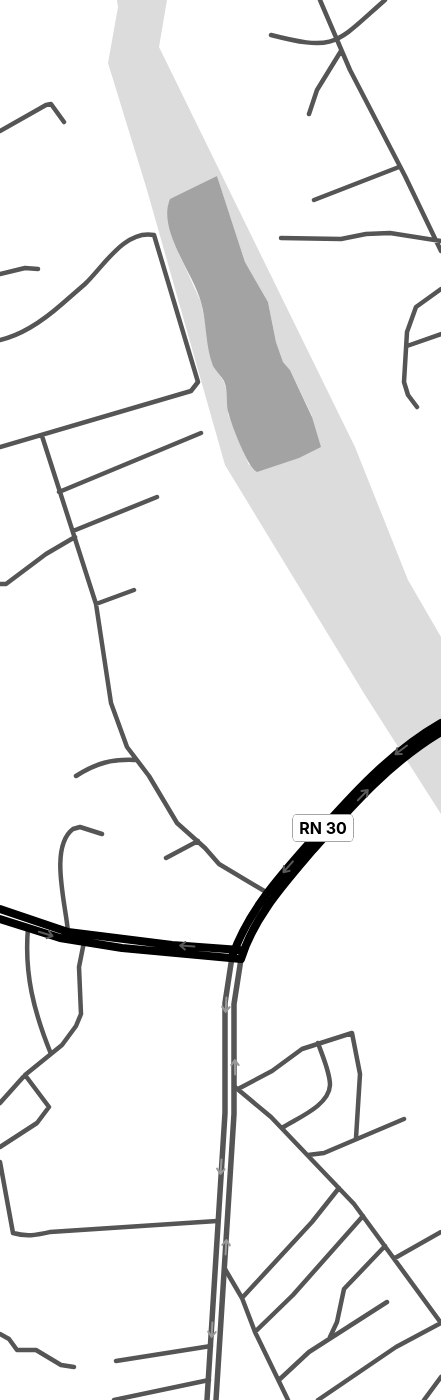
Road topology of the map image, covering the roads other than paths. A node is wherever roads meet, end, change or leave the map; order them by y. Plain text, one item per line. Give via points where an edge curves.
1 (320, 0) edge
2 (385, 0) edge
3 (271, 35) dead end
4 (337, 41) junction
5 (341, 52) junction
6 (309, 114) dead end
7 (64, 122) dead end
8 (0, 131) edge
9 (400, 167) junction
10 (314, 200) dead end
11 (282, 238) dead end
12 (439, 241) edge
13 (441, 251) edge
14 (38, 269) dead end
15 (0, 274) edge
16 (441, 289) edge
17 (441, 334) edge
18 (0, 340) edge
19 (407, 346) junction
20 (417, 407) dead end
21 (201, 433) dead end
22 (42, 436) junction
23 (0, 447) edge
24 (59, 492) junction
25 (157, 497) dead end
26 (73, 531) junction
27 (75, 537) junction
28 (0, 584) edge
29 (134, 590) dead end
30 (96, 604) junction
31 (441, 723) edge
32 (441, 732) edge
33 (135, 760) junction
34 (76, 776) dead end
35 (102, 834) dead end
36 (198, 841) junction
37 (166, 858) dead end
38 (266, 892) junction
39 (0, 909) edge
40 (0, 919) edge
41 (28, 928) junction
42 (68, 932) junction
43 (84, 942) junction
44 (244, 951) junction
45 (234, 953) junction
46 (242, 959) junction
47 (318, 1043) junction
48 (51, 1054) junction
49 (26, 1075) junction
50 (236, 1088) junction
51 (0, 1103) edge
52 (404, 1119) dead end
53 (282, 1128) junction
54 (356, 1138) junction
55 (0, 1147) edge
56 (308, 1155) junction
57 (0, 1162) edge
58 (339, 1188) junction
59 (363, 1216) junction
60 (217, 1221) junction
61 (441, 1232) edge
62 (385, 1246) junction
63 (395, 1258) junction
64 (225, 1268) junction
65 (242, 1298) junction
66 (387, 1302) dead end
67 (441, 1323) edge
68 (255, 1332) junction
69 (0, 1334) edge
70 (330, 1338) junction
71 (211, 1346) junction
72 (116, 1362) dead end
73 (74, 1367) dead end
74 (441, 1376) edge
75 (280, 1379) junction
76 (209, 1380) junction
77 (114, 1400) edge
78 (207, 1400) edge
79 (216, 1400) edge
80 (288, 1400) edge
81 (318, 1400) edge
82 (424, 1400) edge

1 - 4 street
2 - 4 street
3 - 4 street via 309,44
4 - 5 street
5 - 6 street via 313,99
5 - 9 street
7 - 8 street via 51,104
9 - 10 street
9 - 12 street
11 - 12 street via 341,239 390,233
12 - 13 street
14 - 15 street via 25,268
16 - 19 street via 416,307 407,332
17 - 19 street
18 - 22 street via 11,338 48,316 122,246 139,235 154,235 198,382 196,386 191,391
19 - 20 street via 404,382
21 - 24 street
22 - 23 street
22 - 24 street
24 - 26 street
25 - 26 street
26 - 27 street
27 - 28 street via 6,584
27 - 30 street
29 - 30 street
30 - 33 street via 111,704
31 -> 38 main road, RN 30 / RN 30 via 384,762
44 -> 32 main road, RN 30 via 274,896 338,822 389,769
33 - 34 street via 102,762
33 - 36 street via 149,776 177,823
35 - 42 street via 80,827 73,829 62,845
36 - 37 street
36 - 38 street via 219,864
38 - 45 main road, RN 30 / RN 30
39 - 42 main road
40 - 41 main road
41 -> 43 main road
41 - 48 street via 29,987
45 -> 42 main road
43 - 45 main road via 122,948
43 - 48 street via 79,967 81,1014 62,1045
44 - 45 main road
44 - 46 main road, RN 30
45 - 46 main road
45 -> 60 street via 225,1003 225,1113
50 -> 46 street via 234,1004
47 - 50 street
47 - 53 street via 330,1083 329,1091 318,1104
47 - 54 street via 352,1033 360,1074
48 - 49 street
49 - 51 street
49 - 55 street via 49,1107 37,1123
50 - 53 street
64 -> 50 street
52 - 54 street
53 - 56 street
54 - 56 street via 324,1152
56 - 58 street
57 - 60 street via 13,1233 31,1236
58 - 59 street
58 - 65 street
59 - 62 street
59 - 68 street via 293,1295
60 -> 71 street
61 - 63 street
62 - 63 street
62 - 70 street via 344,1288
63 - 67 street
64 - 65 street
64 - 79 street
65 - 68 street
66 - 70 street
67 - 81 street via 396,1347
68 - 75 street
69 - 73 street via 18,1350 36,1350 61,1365
70 - 75 street
71 - 72 street
71 - 76 street
74 - 82 street
75 - 80 street
76 - 77 street
76 - 78 street

